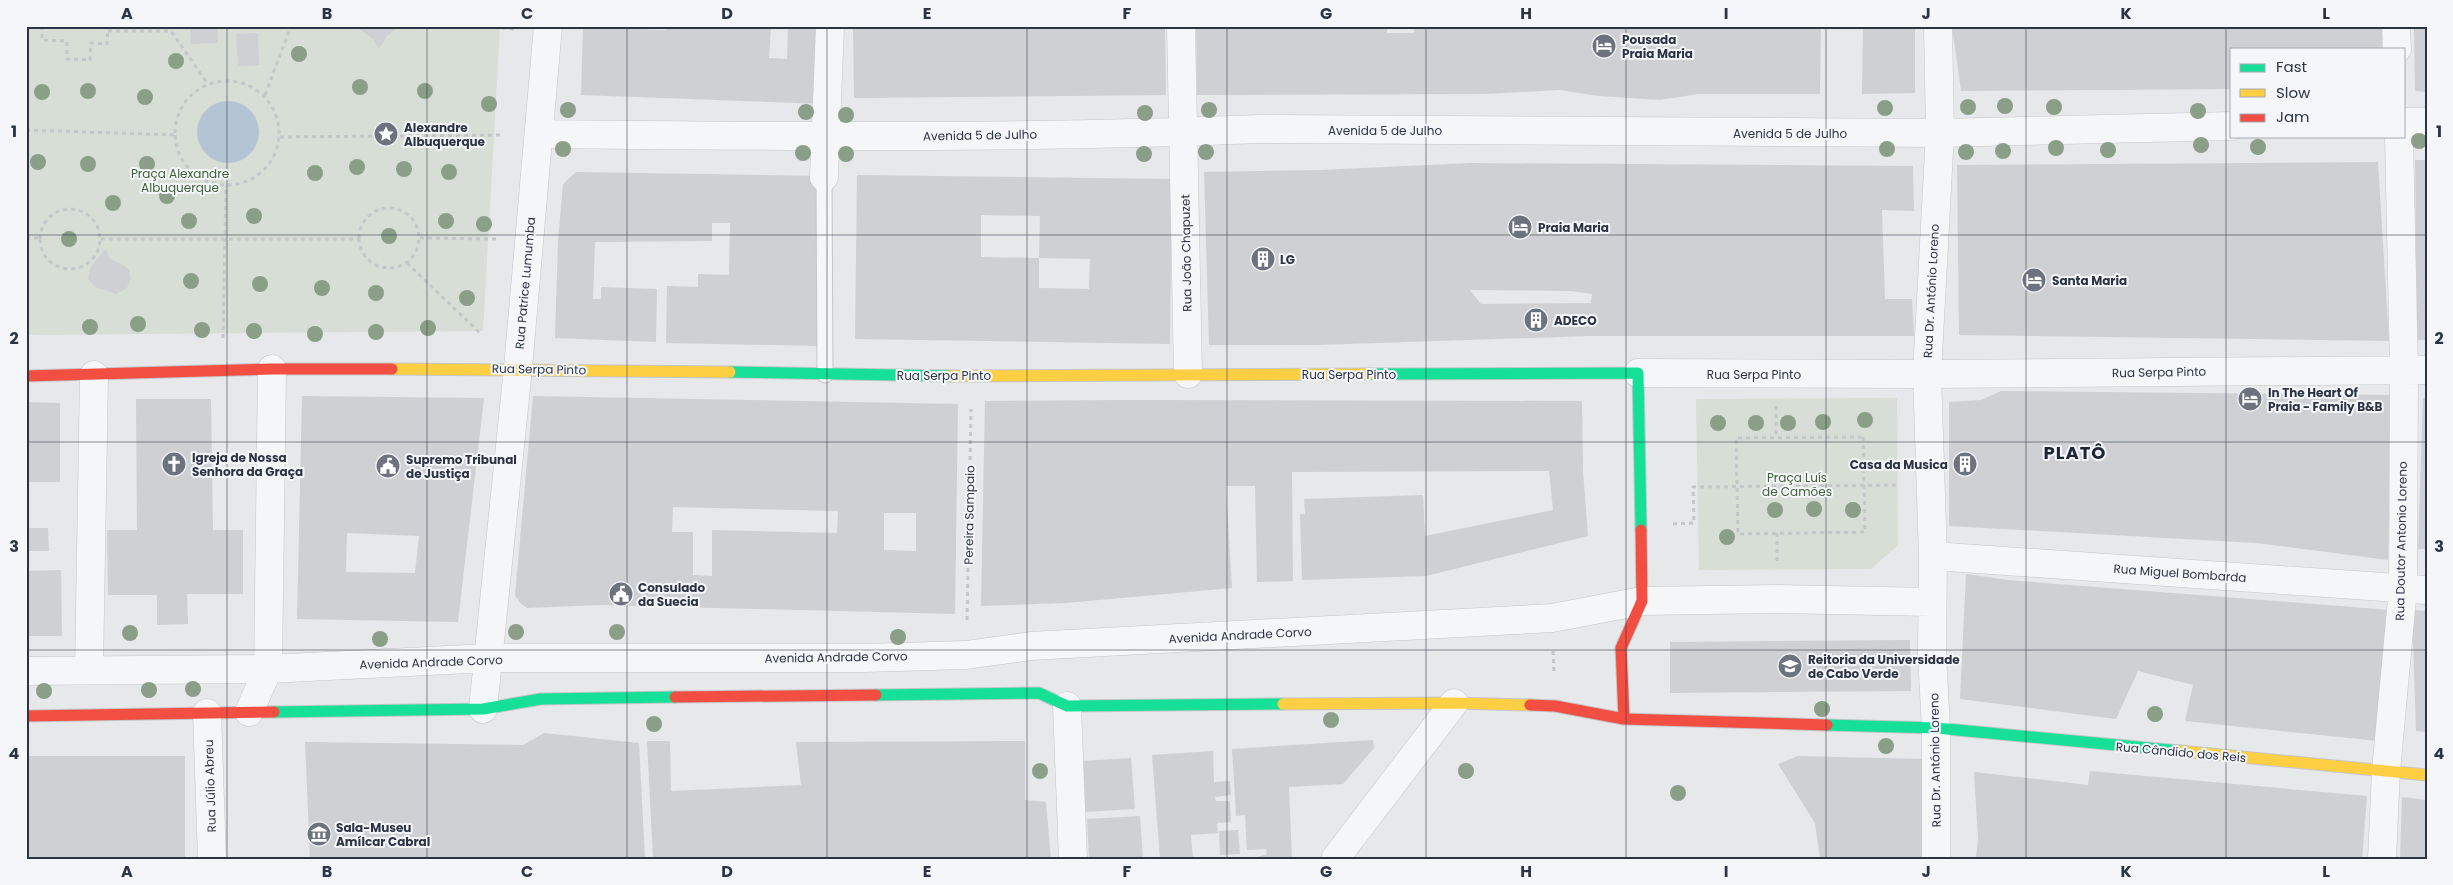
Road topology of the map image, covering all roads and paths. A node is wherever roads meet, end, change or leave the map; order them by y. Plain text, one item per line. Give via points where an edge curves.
1 (42, 26) edge
2 (291, 26) edge
3 (548, 26) edge
4 (830, 26) edge
5 (1182, 26) edge
6 (1938, 26) edge
7 (2396, 26) edge
8 (171, 28) edge
9 (108, 29) edge
10 (2397, 48) edge
11 (207, 83) junction
12 (264, 95) junction
13 (2406, 122) edge
14 (2427, 122) edge
15 (2230, 126) edge
16 (26, 130) edge
17 (1184, 133) junction
18 (539, 134) junction
19 (1940, 134) junction
20 (174, 135) junction
21 (280, 136) junction
22 (824, 137) junction
23 (2399, 138) edge
24 (824, 177) joint
25 (226, 186) junction
26 (26, 238) edge
27 (40, 238) junction
28 (420, 238) junction
29 (100, 239) junction
30 (225, 239) junction
31 (359, 239) junction
32 (530, 239) junction
33 (407, 263) junction
34 (518, 368) junction
35 (272, 369) junction
36 (2415, 370) edge
37 (223, 371) junction
38 (1638, 373) junction
39 (1188, 374) junction
40 (1927, 374) junction
41 (94, 375) junction
42 (825, 375) junction
43 (26, 376) edge
44 (972, 376) junction
45 (1864, 486) junction
46 (1736, 487) junction
47 (1642, 525) junction
48 (1933, 556) junction
49 (2415, 589) edge
50 (1642, 601) junction
51 (1931, 602) junction
52 (1552, 618) junction
53 (966, 655) junction
54 (488, 658) junction
55 (268, 669) junction
56 (89, 670) junction
57 (26, 671) edge
58 (1454, 703) junction
59 (1067, 706) junction
60 (1555, 706) junction
61 (483, 709) junction
62 (249, 712) junction
63 (207, 713) junction
64 (26, 716) edge
65 (1624, 719) junction
66 (1936, 728) junction
67 (2386, 771) junction
68 (2427, 775) edge
69 (212, 859) edge
70 (1074, 859) edge
71 (1335, 859) edge
72 (1936, 859) edge
73 (2382, 859) edge

1 - 9 path via 42,40 67,41 67,59 90,60 91,43 107,44
2 - 12 path
3 - 18 street, Rua Patrice Lumumba
4 - 22 street
5 - 17 street, Rua João Chapuzet
6 - 19 street, Rua Dr. António Loreno
7 - 10 street
8 - 9 path
8 - 11 path
11 - 12 path via 228,80 248,84
11 - 20 path via 190,95 178,112
12 - 21 path via 276,112
13 - 14 street
15 - 19 street, Avenida 5 de Julho
16 - 20 path
17 - 19 street, Avenida 5 de Julho via 1270,130
17 - 22 street, Avenida 5 de Julho
17 - 39 street, Rua João Chapuzet
18 - 21 path
18 - 22 street, Avenida 5 de Julho
18 - 32 street, Rua Patrice Lumumba
19 - 40 street, Rua Dr. António Loreno
20 - 25 path via 178,153 190,171 207,182
21 - 25 path via 276,153 265,170 248,182
22 - 24 street
23 - 36 street, Rua Doutor Antonio Loreno
24 - 42 lane
25 - 30 path
26 - 27 path
27 - 29 path via 46,256 60,267 70,269 88,264
27 - 29 path via 52,213 70,208 88,214 99,229
28 - 31 path via 407,213 389,207 380,208 364,220
28 - 32 path
28 - 33 path via 418,248
29 - 30 path
30 - 31 path
30 - 37 path
31 - 33 path via 364,256 379,266 398,267
32 - 34 street, Rua Patrice Lumumba
33 - 34 path
34 - 35 street, Rua Serpa Pinto
34 - 42 street, Rua Serpa Pinto
34 - 54 street, Rua Patrice Lumumba
35 - 37 street, Rua Serpa Pinto
35 - 55 street
36 - 40 street, Rua Serpa Pinto
36 - 49 street, Rua Doutor Antonio Loreno
37 - 41 street, Rua Serpa Pinto
38 - 39 street, Rua Serpa Pinto
38 - 40 street, Rua Serpa Pinto
38 - 47 street
39 - 44 street, Rua Serpa Pinto
40 - 48 street, Rua Dr. António Loreno
41 - 43 street, Rua Serpa Pinto
41 - 56 street
42 - 44 street, Rua Serpa Pinto
44 - 53 path, Pereira Sampaio
45 - 46 path
45 - 46 path via 1865,532 1738,534
45 - 46 path via 1863,437 1736,438
46 - 47 path via 1693,487 1694,523
47 - 50 street
48 - 49 street, Rua Miguel Bombarda
48 - 51 street, Rua Dr. António Loreno
49 - 67 street, Rua Doutor Antonio Loreno
50 - 51 street, Avenida Andrade Corvo
50 - 52 street, Avenida Andrade Corvo
50 - 65 street via 1622,648
51 - 66 street, Rua Dr. António Loreno
52 - 53 street, Avenida Andrade Corvo via 1031,646
52 - 60 path
53 - 54 street, Avenida Andrade Corvo
54 - 55 street, Avenida Andrade Corvo
54 - 61 street, Rua Patrice Lumumba
55 - 56 street, Avenida Andrade Corvo
55 - 62 street
56 - 57 street, Avenida Andrade Corvo
58 - 59 street
58 - 60 street
58 - 71 street
59 - 61 street via 1039,693 541,700
59 - 70 street
60 - 65 street
61 - 62 street
62 - 63 street
63 - 64 street
63 - 69 street, Rua Júlio Abreu
65 - 66 street, Rua Cândido dos Reis
66 - 67 street, Rua Cândido dos Reis
66 - 72 street, Rua Dr. António Loreno
67 - 68 street, Rua Cândido dos Reis
67 - 73 street, Rua Doutor Antonio Loreno

